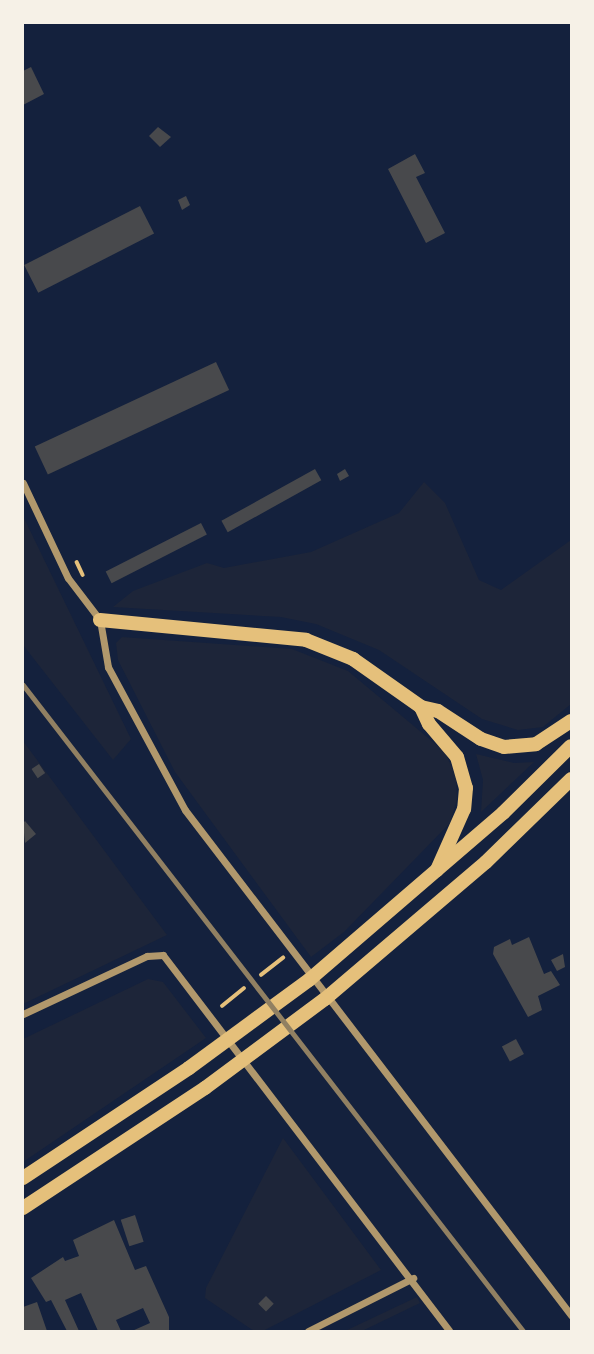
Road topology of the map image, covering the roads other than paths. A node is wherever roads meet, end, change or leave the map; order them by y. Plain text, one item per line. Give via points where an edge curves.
1 (23, 483) edge
2 (100, 620) junction
3 (421, 707) junction
4 (571, 721) edge
5 (571, 746) edge
6 (571, 779) edge
7 (436, 873) junction
8 (23, 1014) edge
9 (23, 1178) edge
10 (23, 1208) edge
11 (413, 1278) junction
12 (571, 1315) edge
13 (308, 1331) edge
14 (449, 1331) edge

1 - 2 street via 68,578
2 - 3 highway via 306,640 353,659
2 - 12 street via 108,667 185,810
3 - 4 highway via 438,711 481,739 504,747 536,744 555,736
3 - 7 highway via 457,757 466,788 461,818
5 - 7 highway
6 - 10 highway via 486,862 369,962 205,1088
7 - 9 highway via 354,944 189,1068
8 - 11 street via 147,956 163,955
11 - 13 street
11 - 14 street

